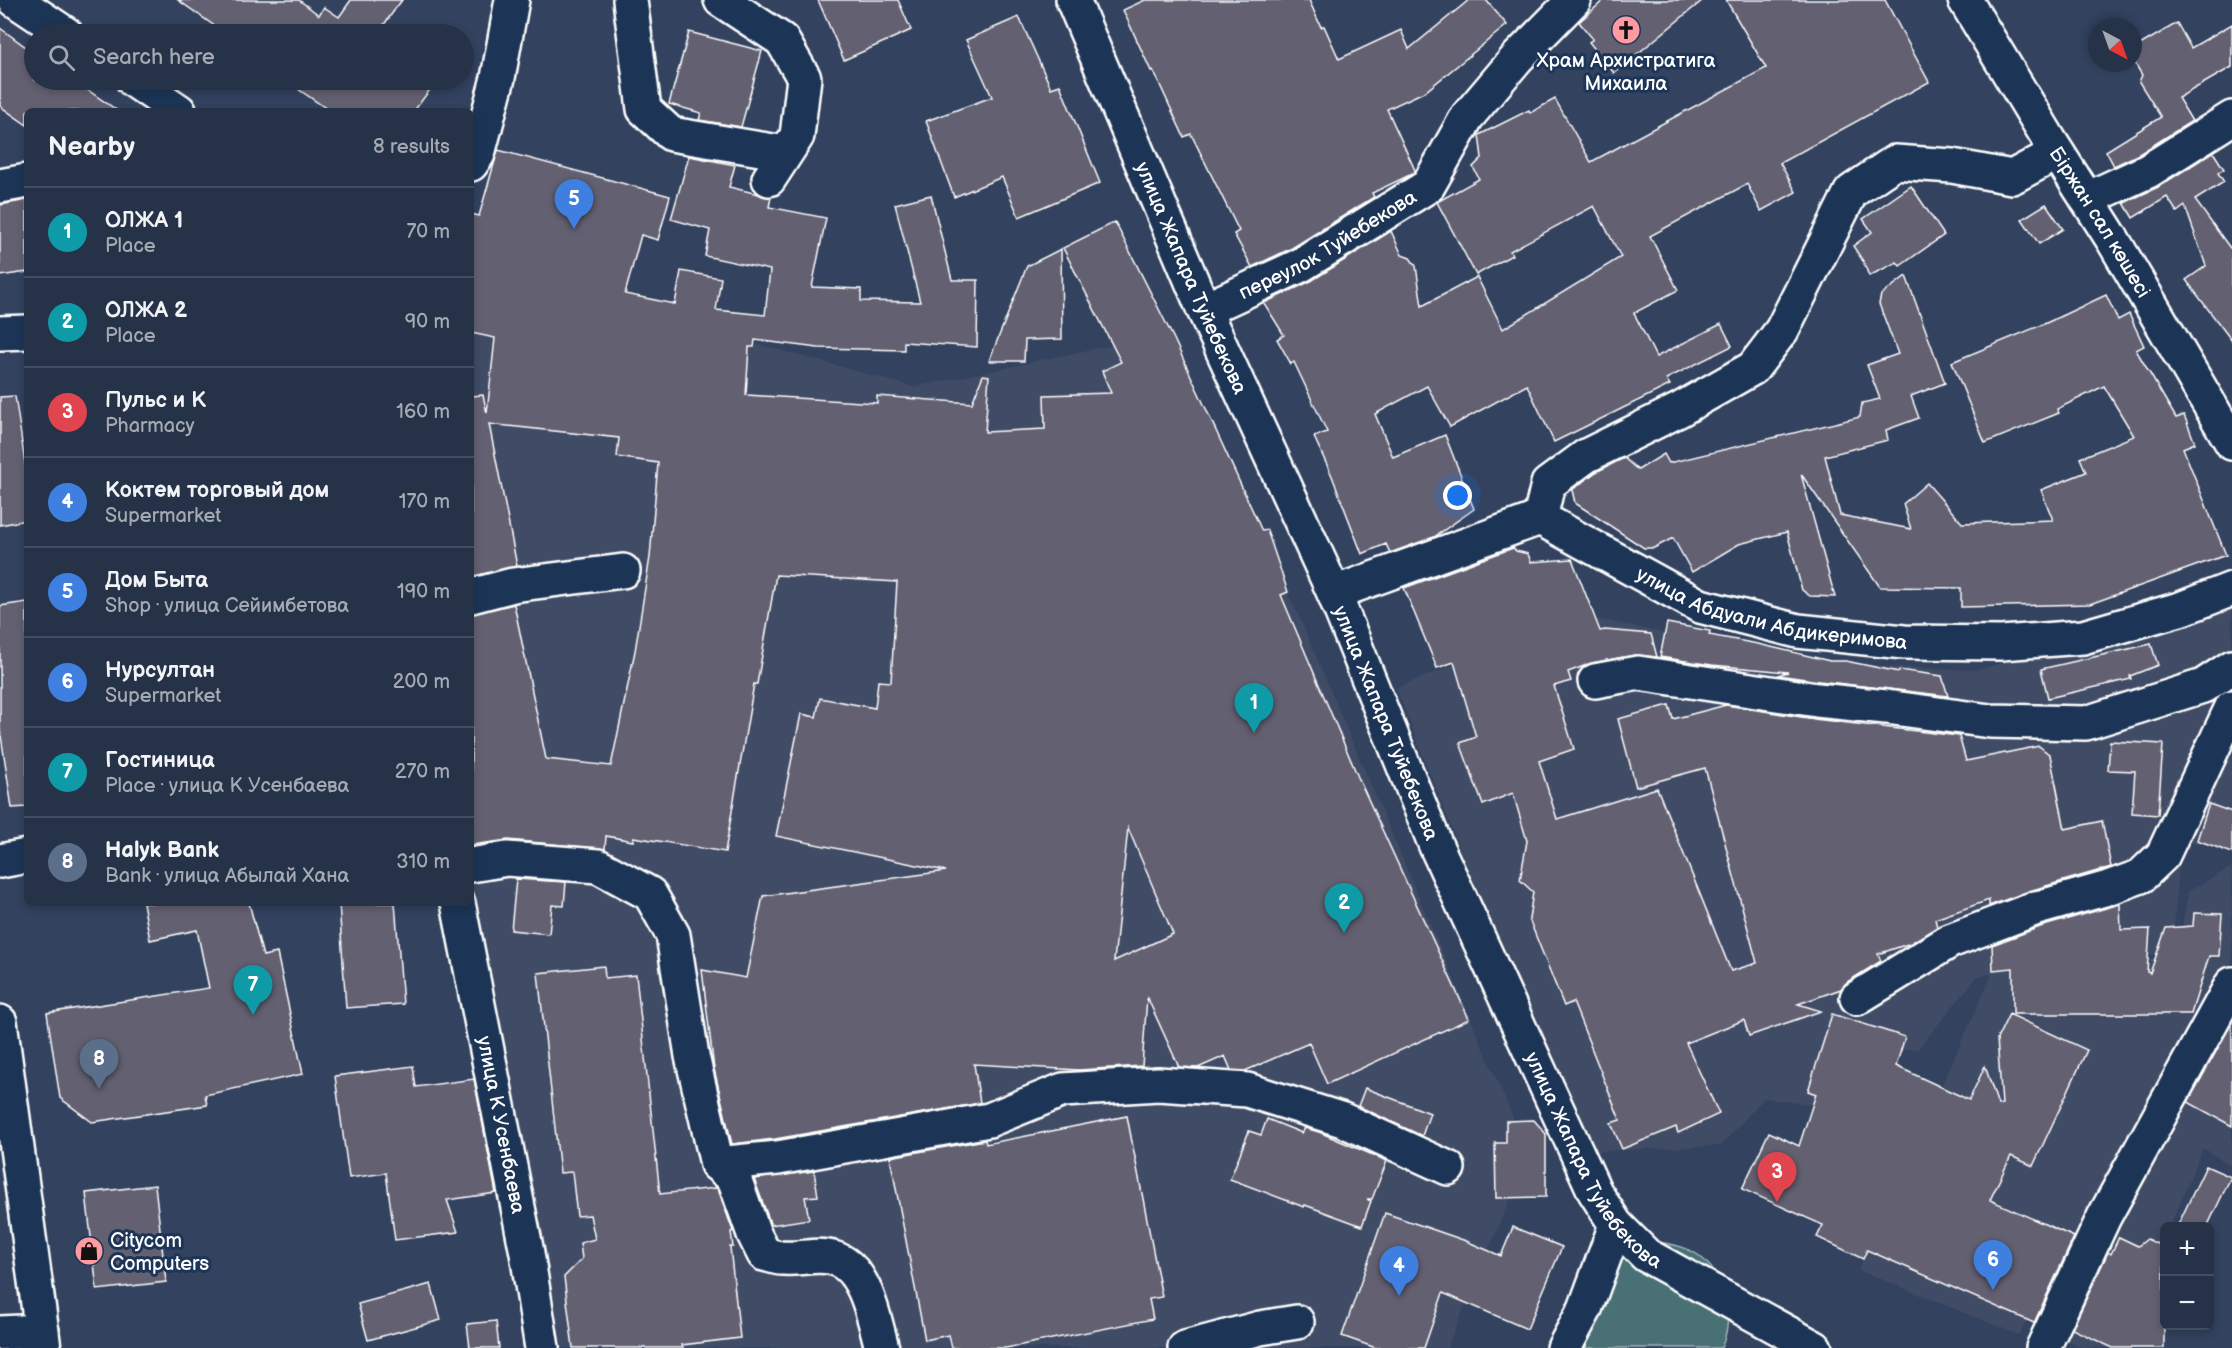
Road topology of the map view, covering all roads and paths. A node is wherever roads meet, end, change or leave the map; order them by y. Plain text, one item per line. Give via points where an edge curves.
1 (15, 0) edge
2 (512, 0) edge
3 (630, 0) edge
4 (721, 0) edge
5 (1073, 0) edge
6 (1574, 0) edge
7 (1965, 0) edge
8 (51, 24) edge
9 (148, 90) edge
10 (175, 108) edge
11 (2232, 118) edge
12 (2057, 153) junction
13 (474, 160) edge
14 (24, 182) edge
15 (0, 186) edge
16 (2087, 199) junction
17 (1204, 310) junction
18 (24, 332) edge
19 (0, 333) edge
20 (2232, 443) edge
21 (1540, 518) junction
22 (623, 571) dead end
23 (2232, 590) edge
24 (1334, 593) junction
25 (474, 595) edge
26 (2232, 667) edge
27 (1595, 681) dead end
28 (2232, 707) edge
29 (24, 857) edge
30 (0, 861) edge
31 (474, 864) edge
32 (459, 906) edge
33 (2232, 984) edge
34 (1857, 998) dead end
35 (0, 1022) edge
36 (717, 1164) junction
37 (10, 1167) edge
38 (1448, 1168) dead end
39 (1616, 1225) junction
40 (1297, 1322) dead end
41 (0, 1333) edge
42 (43, 1340) edge
43 (542, 1348) edge
44 (882, 1348) edge
45 (1185, 1348) edge
46 (1564, 1348) edge
47 (1815, 1348) edge
48 (2043, 1348) edge

1 - 8 street
2 - 13 street via 498,78
3 - 4 street via 644,109 671,134 777,166 797,136 804,78 782,40
5 - 17 street, улица Жапара Туйебекова
6 - 17 street, переулок Туйебекова via 1516,58 1467,117 1428,186 1301,265
7 - 12 street, Біржан сал көшесі
9 - 10 street
11 - 16 street via 2148,171
12 - 16 street, Біржан сал көшесі
12 - 21 street via 2012,177 1952,166 1895,162 1851,192 1782,330 1753,368 1586,456 1548,484
14 - 15 street
16 - 20 street, Біржан сал көшесі
17 - 24 street, улица Жапара Туйебекова
18 - 19 street
21 - 23 street, улица Абдуали Абдикеримова via 1701,606 1798,631 1881,640 2001,643 2083,637
21 - 24 street
22 - 25 street via 513,585
24 - 39 street, улица Жапара Туйебекова via 1436,846 1595,1192
26 - 27 street via 2203,686 2086,723 1990,721 1638,673
28 - 34 street via 2163,855 2141,876 2034,909 1950,941
29 - 30 street
31 - 36 street via 507,859 598,866 650,894 673,935 692,1056
32 - 43 street, улица К Усенбаева
33 - 48 street via 2104,1217
35 - 37 street
36 - 38 street via 778,1158 989,1120 1063,1090 1158,1084 1247,1090 1343,1120
36 - 44 street via 734,1178 764,1254 833,1258 853,1269 868,1300
37 - 42 street
39 - 46 street via 1585,1309
39 - 47 street, улица Жапара Туйебекова via 1646,1255
40 - 45 street
41 - 42 street

